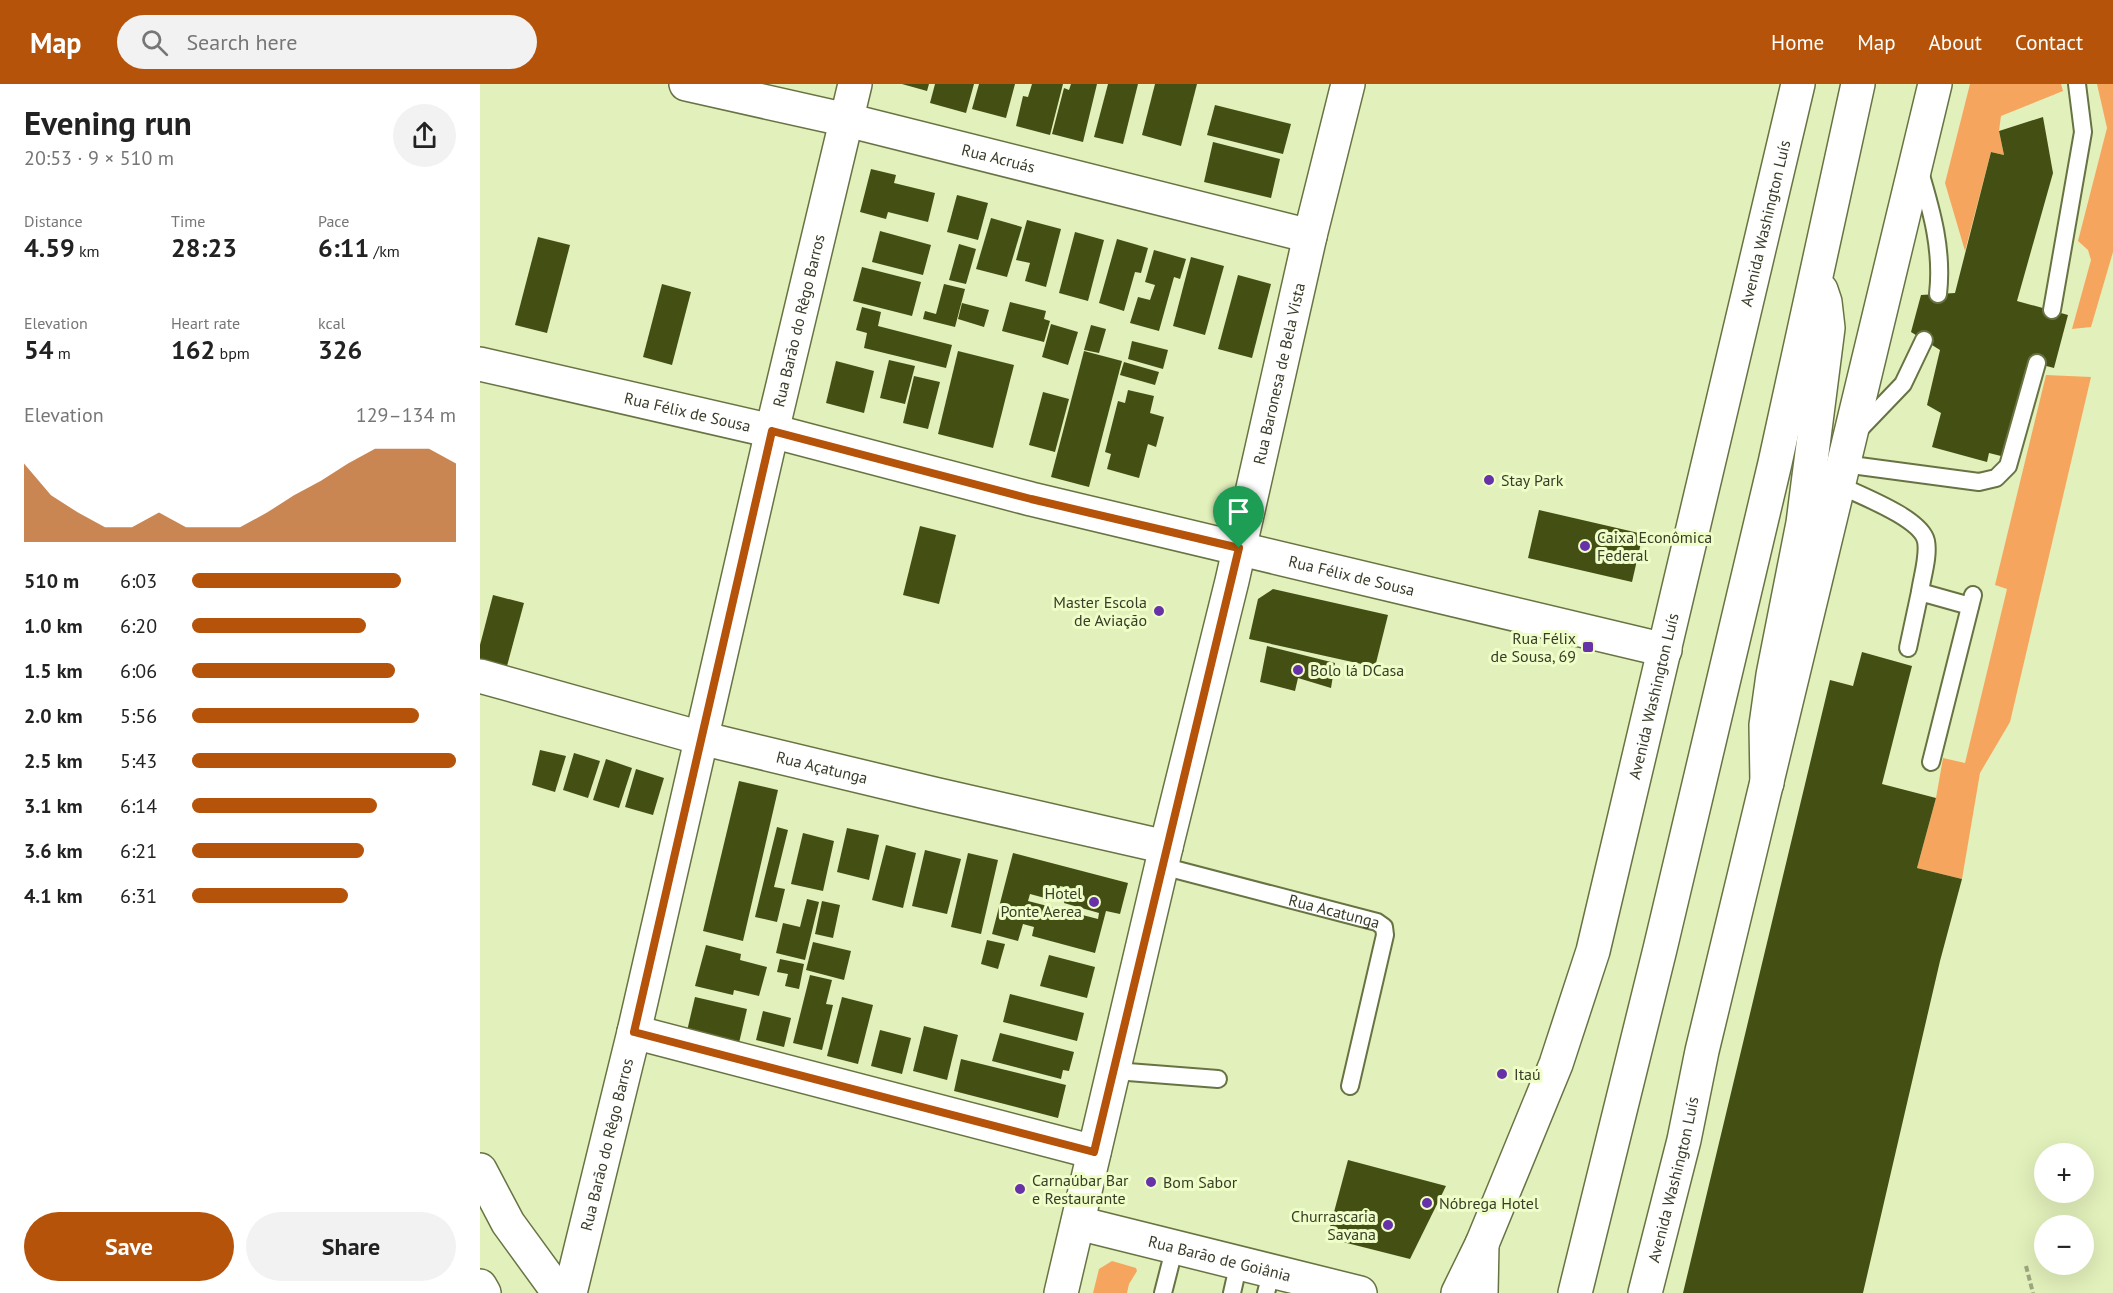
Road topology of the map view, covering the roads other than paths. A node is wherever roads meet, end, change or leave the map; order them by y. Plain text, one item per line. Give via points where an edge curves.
1 (686, 84) edge
2 (855, 84) edge
3 (1348, 84) edge
4 (1798, 84) edge
5 (1858, 84) edge
6 (1935, 84) edge
7 (2077, 84) edge
8 (847, 120) junction
9 (1917, 159) junction
10 (1310, 236) junction
11 (1816, 278) junction
12 (1938, 294) dead end
13 (2052, 310) dead end
14 (1924, 340) dead end
15 (2037, 363) dead end
16 (480, 364) edge
17 (772, 431) junction
18 (1844, 463) junction
19 (1239, 548) junction
20 (1920, 592) junction
21 (1908, 648) dead end
22 (1665, 650) junction
23 (480, 676) edge
24 (701, 738) junction
25 (1931, 762) dead end
26 (1767, 783) junction
27 (1164, 857) junction
28 (634, 1032) junction
29 (1115, 1071) junction
30 (1218, 1079) dead end
31 (1350, 1086) dead end
32 (1094, 1152) junction
33 (480, 1170) edge
34 (1078, 1223) junction
35 (1482, 1244) junction
36 (1174, 1245) junction
37 (1239, 1262) junction
38 (1269, 1281) edge
39 (480, 1286) edge
40 (484, 1293) edge
41 (559, 1293) edge
42 (570, 1293) edge
43 (1061, 1293) edge
44 (1163, 1293) edge
45 (1232, 1293) edge
46 (1360, 1293) edge
47 (1458, 1293) edge
48 (1481, 1293) edge
49 (1575, 1293) edge
50 (1646, 1293) edge

1 - 8 main road, Rua Acruás
2 - 8 main road, Rua Barão do Rêgo Barros
3 - 10 main road, Rua Baronesa de Bela Vista
4 - 22 main road, Avenida Washington Luís
5 - 11 main road
6 - 9 main road, Avenida Washington Luís
7 - 13 lane via 2083,132
8 - 10 main road, Rua Acruás
8 - 17 main road, Rua Barão do Rêgo Barros
9 - 12 lane via 1939,248
9 - 18 main road, Avenida Washington Luís
10 - 19 main road, Rua Baronesa de Bela Vista
11 - 26 main road via 1825,302 1828,328 1803,523 1766,725
11 - 49 main road via 1660,949
14 - 18 lane via 1903,384
15 - 18 lane via 2008,466 1996,478 1979,482
16 - 17 main road, Rua Félix de Sousa
17 - 19 main road, Rua Félix de Sousa via 1031,499
17 - 24 main road, Rua Barão do Rêgo Barros
18 - 20 lane via 1926,538
18 - 26 main road, Avenida Washington Luís
19 - 22 main road, Rua Félix de Sousa
19 - 27 main road, Rua Baronesa de Bela Vista
20 - 21 lane
20 - 25 lane via 1972,600
22 - 35 main road, Avenida Washington Luís via 1593,951 1556,1064
23 - 24 main road, Rua Açatunga
24 - 27 main road, Rua Açatunga via 934,794
24 - 28 main road, Rua Barão do Rêgo Barros
26 - 50 main road, Avenida Washington Luís
27 - 29 main road, Rua Baronesa de Bela Vista
27 - 31 lane, Rua Acatunga via 1384,927 1386,936
28 - 32 main road
28 - 42 main road, Rua Barão do Rêgo Barros
29 - 30 lane
29 - 32 main road, Rua Baronesa de Bela Vista
32 - 34 main road, Rua Baronesa de Bela Vista
33 - 41 main road via 508,1223
34 - 36 main road, Rua Barão de Goiânia
34 - 43 main road, Rua Baronesa de Bela Vista
35 - 47 main road, Avenida Washington Luís
35 - 48 main road
36 - 37 main road, Rua Barão de Goiânia
36 - 44 lane
37 - 38 main road, Rua Barão de Goiânia
37 - 45 lane
38 - 46 main road, Rua Barão de Goiânia
39 - 40 main road

